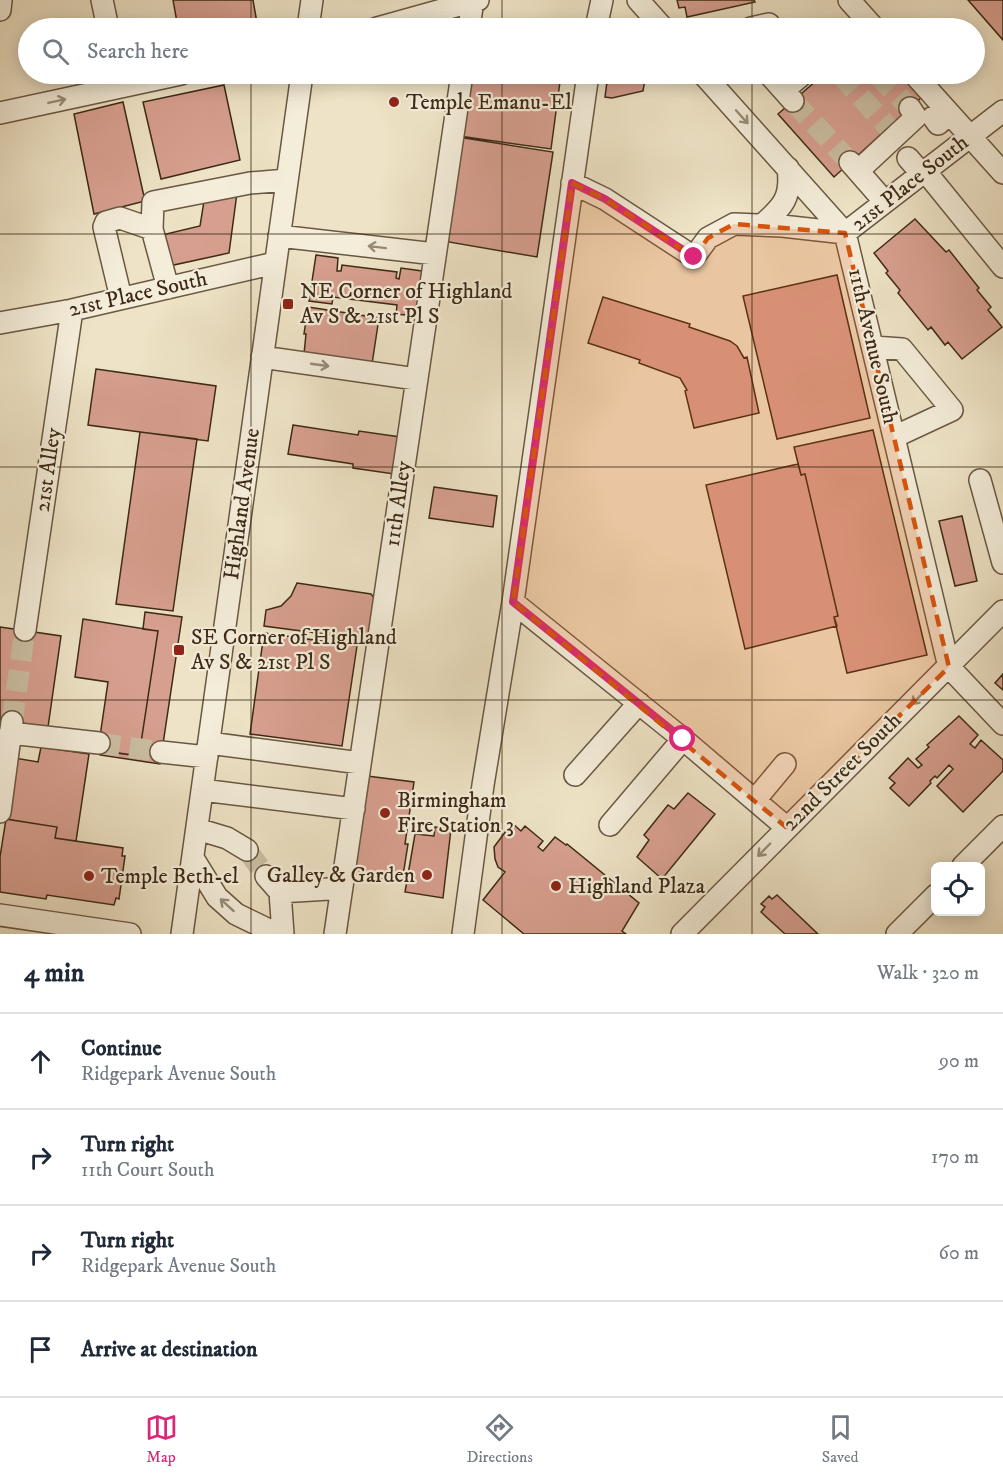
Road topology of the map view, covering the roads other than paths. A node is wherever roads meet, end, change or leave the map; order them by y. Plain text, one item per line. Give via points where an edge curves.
1 (1, 0) edge
2 (102, 0) edge
3 (312, 0) edge
4 (475, 0) edge
5 (602, 0) edge
6 (638, 0) edge
7 (849, 0) edge
8 (0, 10) edge
9 (106, 18) edge
10 (309, 18) edge
11 (412, 18) edge
12 (471, 18) edge
13 (598, 18) edge
14 (654, 18) edge
15 (865, 18) edge
16 (104, 84) edge
17 (301, 84) edge
18 (460, 84) edge
19 (587, 84) edge
20 (717, 84) edge
21 (779, 84) edge
22 (797, 84) edge
23 (920, 84) edge
24 (910, 108) dead end
25 (1003, 111) edge
26 (0, 112) edge
27 (969, 137) junction
28 (999, 161) edge
29 (788, 168) junction
30 (918, 168) junction
31 (287, 180) junction
32 (572, 183) junction
33 (885, 202) junction
34 (762, 225) junction
35 (152, 229) junction
36 (845, 233) junction
37 (279, 236) junction
38 (435, 254) junction
39 (275, 263) junction
40 (1003, 267) edge
41 (168, 288) junction
42 (121, 298) junction
43 (72, 310) junction
44 (0, 323) edge
45 (873, 347) junction
46 (262, 357) junction
47 (416, 379) junction
48 (894, 436) junction
49 (980, 480) dead end
50 (1002, 550) edge
51 (513, 602) junction
52 (1003, 611) edge
53 (25, 630) tunnel mouth
54 (949, 667) junction
55 (639, 703) junction
56 (1003, 724) edge
57 (683, 739) junction
58 (99, 743) tunnel mouth
59 (208, 750) junction
60 (161, 752) tunnel mouth
61 (360, 763) junction
62 (785, 764) dead end
63 (3, 772) edge
64 (575, 775) dead end
65 (202, 790) junction
66 (755, 800) junction
67 (354, 809) junction
68 (0, 812) edge
69 (610, 825) dead end
70 (1003, 826) edge
71 (786, 827) junction
72 (197, 829) junction
73 (248, 850) tunnel mouth
74 (193, 858) junction
75 (968, 862) edge
76 (266, 876) tunnel mouth
77 (328, 890) dead end
78 (280, 892) junction
79 (931, 900) edge
80 (0, 915) edge
81 (688, 932) edge
82 (130, 934) edge
83 (182, 934) edge
84 (277, 934) edge
85 (283, 934) edge
86 (335, 934) edge
87 (464, 934) edge
88 (897, 934) edge

1 - 8 street
2 - 9 street
3 - 10 street
4 - 11 street
4 - 12 street
5 - 13 street
6 - 14 street
7 - 15 street
26 -> 16 street
17 - 31 street, Highland Avenue
18 - 38 street, 11th Alley
19 - 32 street
20 -> 29 street, 11th Avenue South
21 - 22 street via 789,95
23 - 27 street via 941,116
24 - 33 street via 916,117 892,132 854,167
25 - 27 street, 21st Place South
27 - 28 street
27 - 30 street, 21st Place South
29 - 34 street via 790,186 784,204
29 - 36 street, 11th Avenue South
30 - 33 street, 21st Place South
30 - 40 street
31 - 35 street via 250,183 153,202
31 - 37 street, Highland Avenue
32 - 34 street via 605,199 694,257 708,238 734,224
32 - 51 street
33 - 36 street, 21st Place South
34 - 36 street
35 - 41 street
35 - 42 street via 119,213 106,222
36 - 45 street, 11th Avenue South
38 -> 37 street
37 - 39 street, Highland Avenue
38 - 47 street, 11th Alley
39 - 41 street, 21st Place South
39 - 46 street, Highland Avenue
41 - 42 street, 21st Place South
42 - 43 street, 21st Place South
43 - 44 street, 21st Place South
43 - 53 street, 21st Alley
45 - 48 street, 11th Avenue South
45 - 48 street via 902,350 952,410
46 -> 47 street
46 - 59 street, Highland Avenue
47 - 61 street, 11th Alley
48 - 54 street, 11th Avenue South
49 - 50 street
51 - 55 street
51 - 87 street via 483,784
52 - 54 street, 22nd Street South
54 - 56 street
54 -> 71 street, 22nd Street South
55 - 57 street
55 - 64 street
57 - 66 street
57 - 69 street
58 - 63 street via 11,727
59 - 60 street
59 - 61 street
59 - 65 street, Highland Avenue
61 - 67 street, 11th Alley
62 - 66 street
63 - 68 street
65 - 67 street
65 - 72 street, Highland Avenue
66 - 71 street
67 - 86 street, 11th Alley
70 - 75 street
71 -> 81 street, 22nd Street South
72 - 73 street via 228,838
72 - 74 street, Highland Avenue
74 - 83 street, Highland Avenue
84 -> 74 street via 236,914 217,897
76 - 78 street
77 - 78 street
78 - 85 street
79 - 88 street
80 - 82 street

